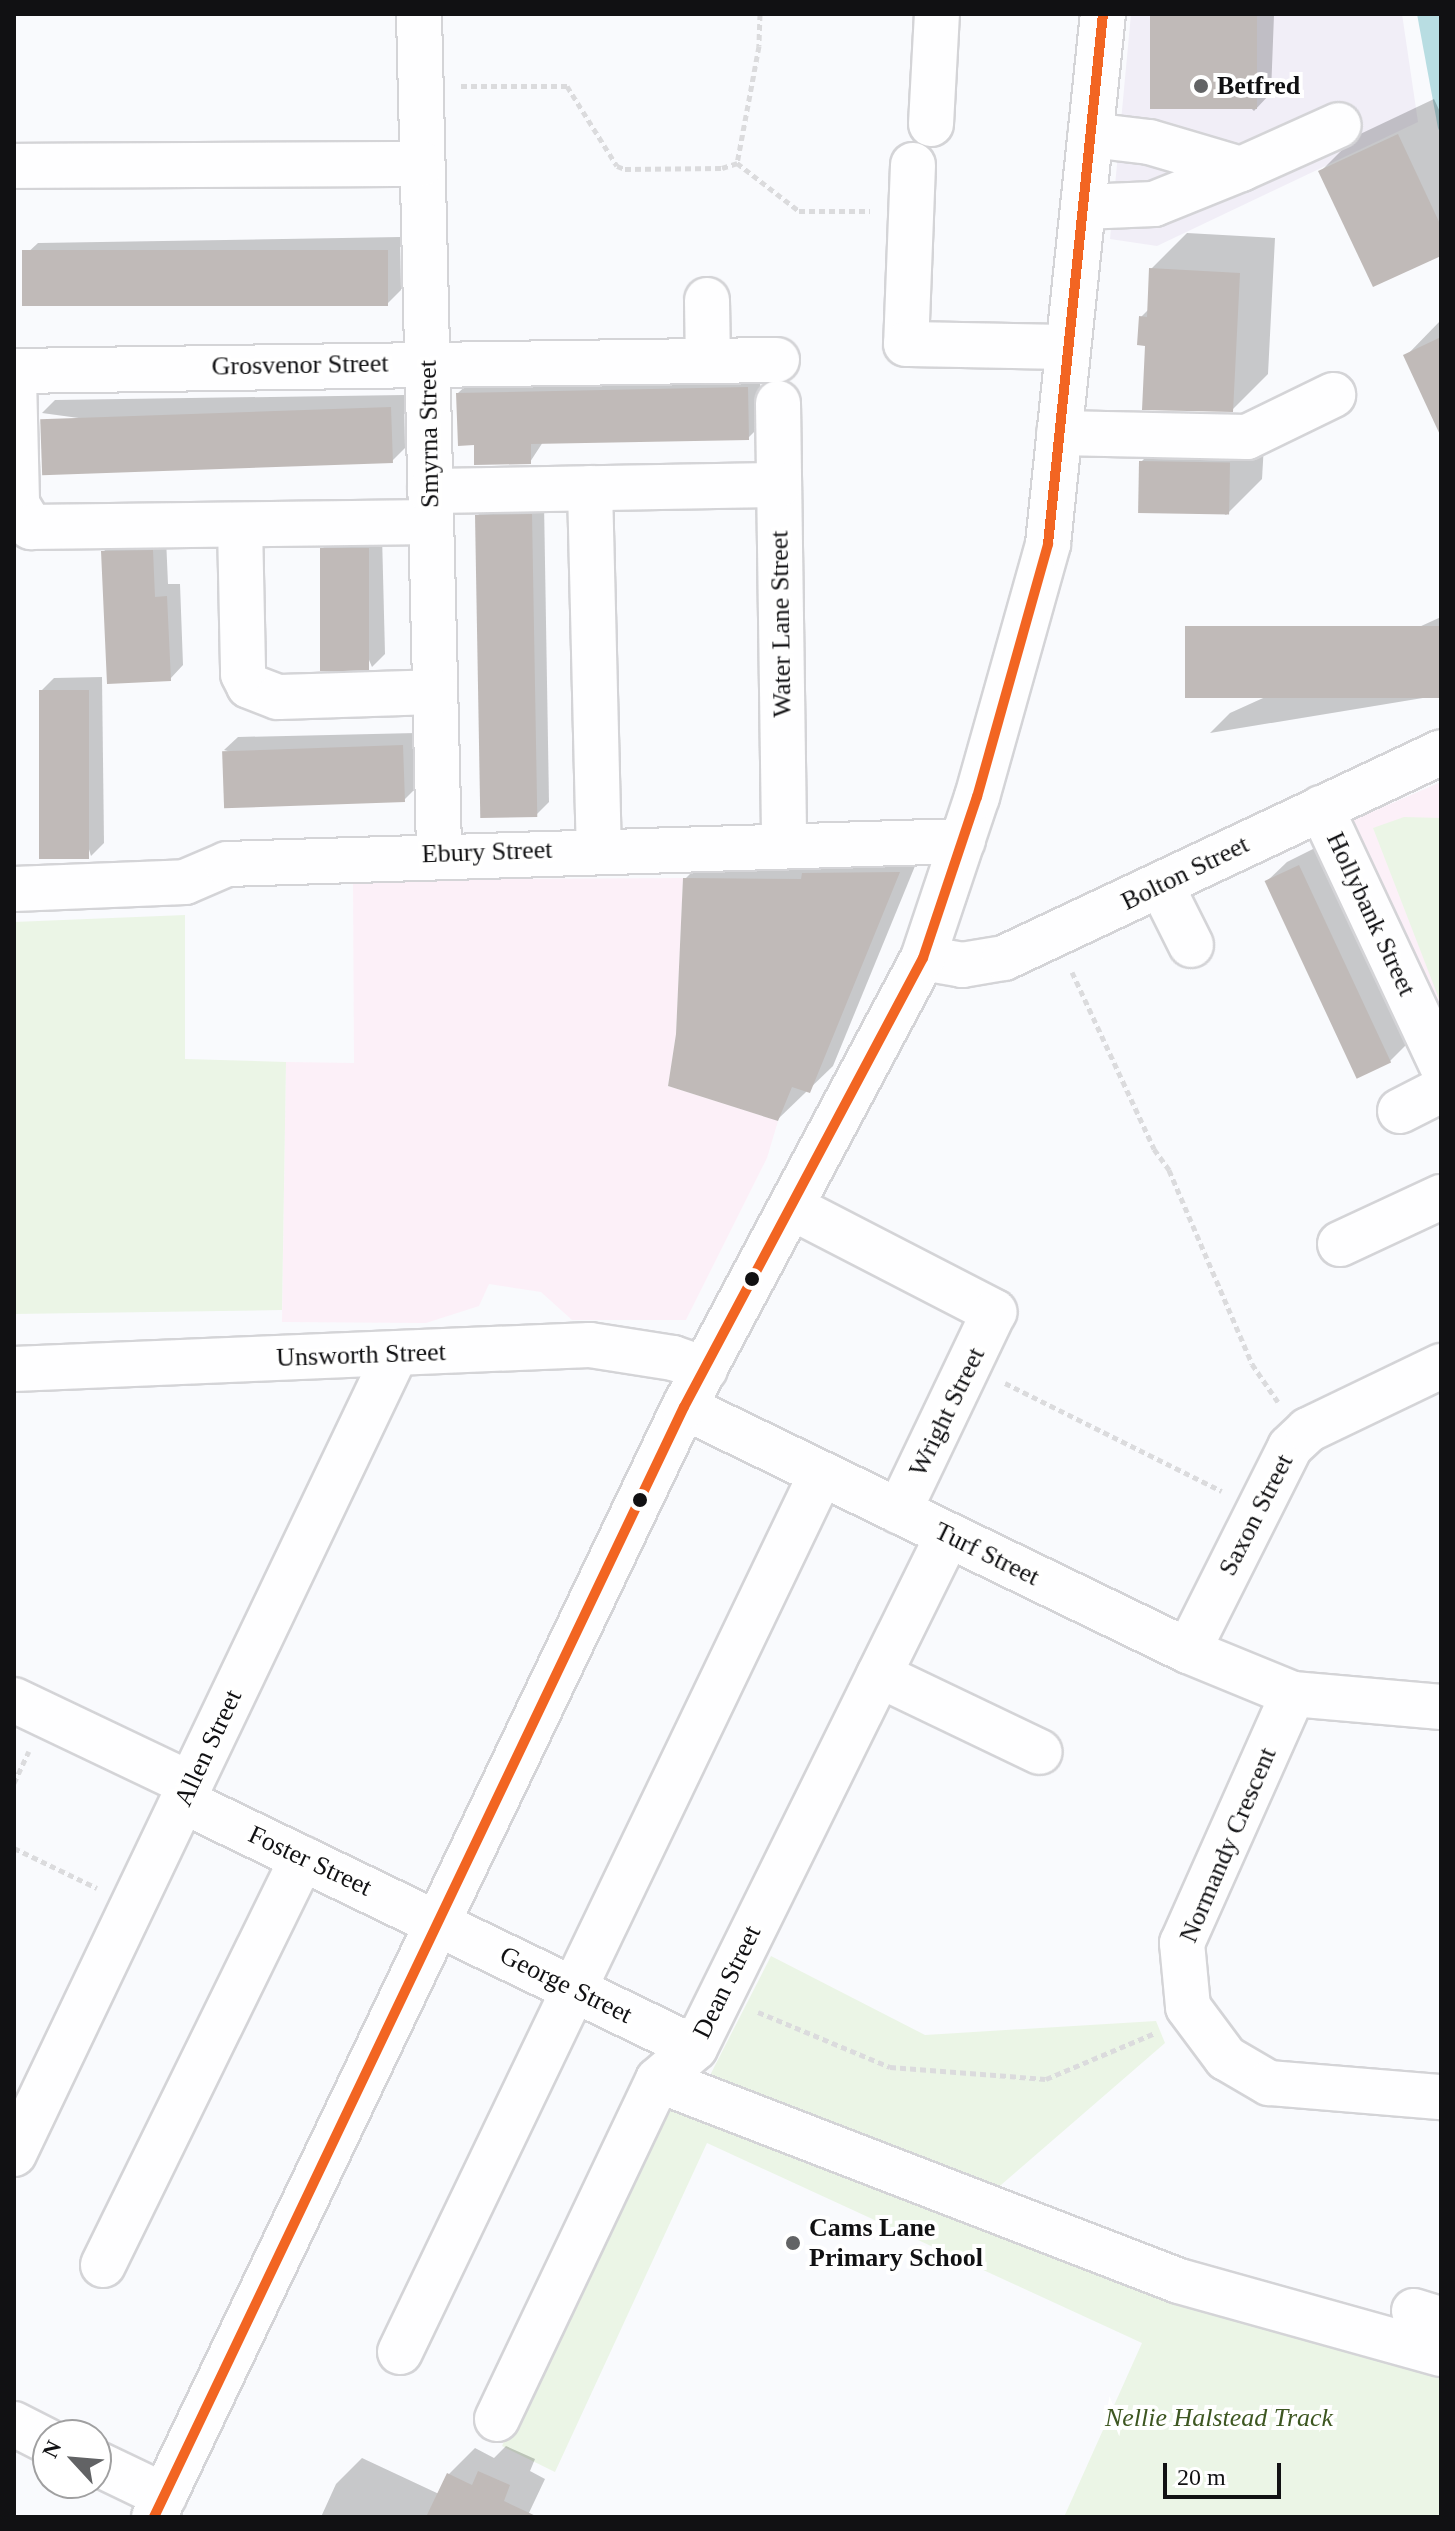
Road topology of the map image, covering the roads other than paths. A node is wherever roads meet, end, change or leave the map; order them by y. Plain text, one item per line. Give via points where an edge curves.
1 (419, 14) edge
2 (937, 14) edge
3 (1103, 14) edge
4 (931, 124) dead end
5 (1339, 125) dead end
6 (1090, 135) junction
7 (422, 164) junction
8 (913, 165) dead end
9 (14, 166) edge
10 (1241, 169) junction
11 (1083, 207) junction
12 (707, 300) dead end
13 (1068, 347) junction
14 (777, 360) dead end
15 (708, 361) junction
16 (427, 363) junction
17 (14, 371) edge
18 (14, 378) edge
19 (1333, 395) dead end
20 (778, 403) dead end
21 (1059, 433) junction
22 (779, 485) junction
23 (590, 488) junction
24 (431, 506) junction
25 (240, 525) junction
26 (435, 692) junction
27 (1441, 752) edge
28 (1321, 808) junction
29 (963, 841) junction
30 (784, 845) junction
31 (599, 850) junction
32 (439, 853) junction
33 (1161, 885) junction
34 (14, 889) edge
35 (1191, 945) dead end
36 (923, 958) junction
37 (1441, 1064) edge
38 (1441, 1090) edge
39 (1400, 1111) dead end
40 (1441, 1197) edge
41 (791, 1207) junction
42 (1340, 1244) dead end
43 (396, 1353) junction
44 (1441, 1366) edge
45 (14, 1369) edge
46 (705, 1369) junction
47 (684, 1407) junction
48 (821, 1474) junction
49 (899, 1511) junction
50 (948, 1535) junction
51 (1188, 1651) junction
52 (879, 1675) junction
53 (1293, 1694) junction
54 (14, 1700) edge
55 (1441, 1707) edge
56 (1040, 1752) dead end
57 (187, 1793) junction
58 (302, 1858) junction
59 (438, 1921) junction
60 (574, 1988) junction
61 (695, 2048) junction
62 (658, 2080) junction
63 (1441, 2097) edge
64 (18, 2150) edge
65 (103, 2265) dead end
66 (400, 2352) dead end
67 (1441, 2354) edge
68 (497, 2419) dead end
69 (14, 2424) edge
70 (32, 2433) edge
71 (112, 2474) edge
72 (159, 2506) edge

1 - 7 street, Smyrna Street
2 - 4 street
3 - 6 street
5 - 10 street
6 - 10 street via 1149,142
6 - 11 street
7 - 9 street
7 - 16 street, Smyrna Street
8 - 13 street via 906,344
10 - 11 street via 1154,204
11 - 13 street
12 - 15 street
13 - 21 street
14 - 15 street, Grosvenor Street
15 - 16 street, Grosvenor Street
16 - 17 street, Grosvenor Street
16 - 24 street, Smyrna Street
18 - 25 street via 17,504 31,527
19 - 21 street via 1247,437
20 - 22 street, Water Lane Street
21 - 29 street via 1048,544
22 - 23 street
22 - 30 street, Water Lane Street
23 - 24 street
23 - 31 street
24 - 25 street
24 - 26 street, Smyrna Street
25 - 26 street via 243,674 249,686 278,697
26 - 32 street, Smyrna Street
27 - 28 street, Bolton Street
28 - 33 street, Bolton Street
28 - 37 street, Hollybank Street
29 - 30 street, Ebury Street
29 - 36 street
30 - 31 street, Ebury Street
31 - 32 street, Ebury Street
32 - 34 street, Ebury Street via 227,864 185,882
33 - 35 street
33 - 36 street, Bolton Street via 982,965
36 - 41 street
38 - 39 street
40 - 42 street
41 - 46 street
41 - 49 street, Wright Street via 994,1312
43 - 45 street, Unsworth Street
43 - 46 street, Unsworth Street via 590,1345 673,1358
43 - 57 street, Allen Street
44 - 51 street, Saxon Street via 1301,1436 1290,1447
46 - 47 street
47 - 48 street, Turf Street
47 - 59 street
48 - 49 street, Turf Street
48 - 60 street
49 - 50 street, Turf Street
50 - 51 street, Turf Street
50 - 52 street, Dean Street
51 - 53 street, Turf Street
52 - 56 street
52 - 61 street, Dean Street
53 - 55 street
53 - 63 street, Normandy Crescent via 1182,1943 1193,2013 1226,2058 1269,2083
54 - 57 street, Foster Street
57 - 58 street, Foster Street
57 - 64 street, Allen Street
58 - 59 street, Foster Street
58 - 65 street
59 - 60 street, George Street
59 - 72 street
60 - 61 street, George Street
60 - 66 street
61 - 62 street, Dean Street
62 - 67 street via 1179,2281
62 - 68 street, Dean Street
69 - 70 street
71 - 72 street

